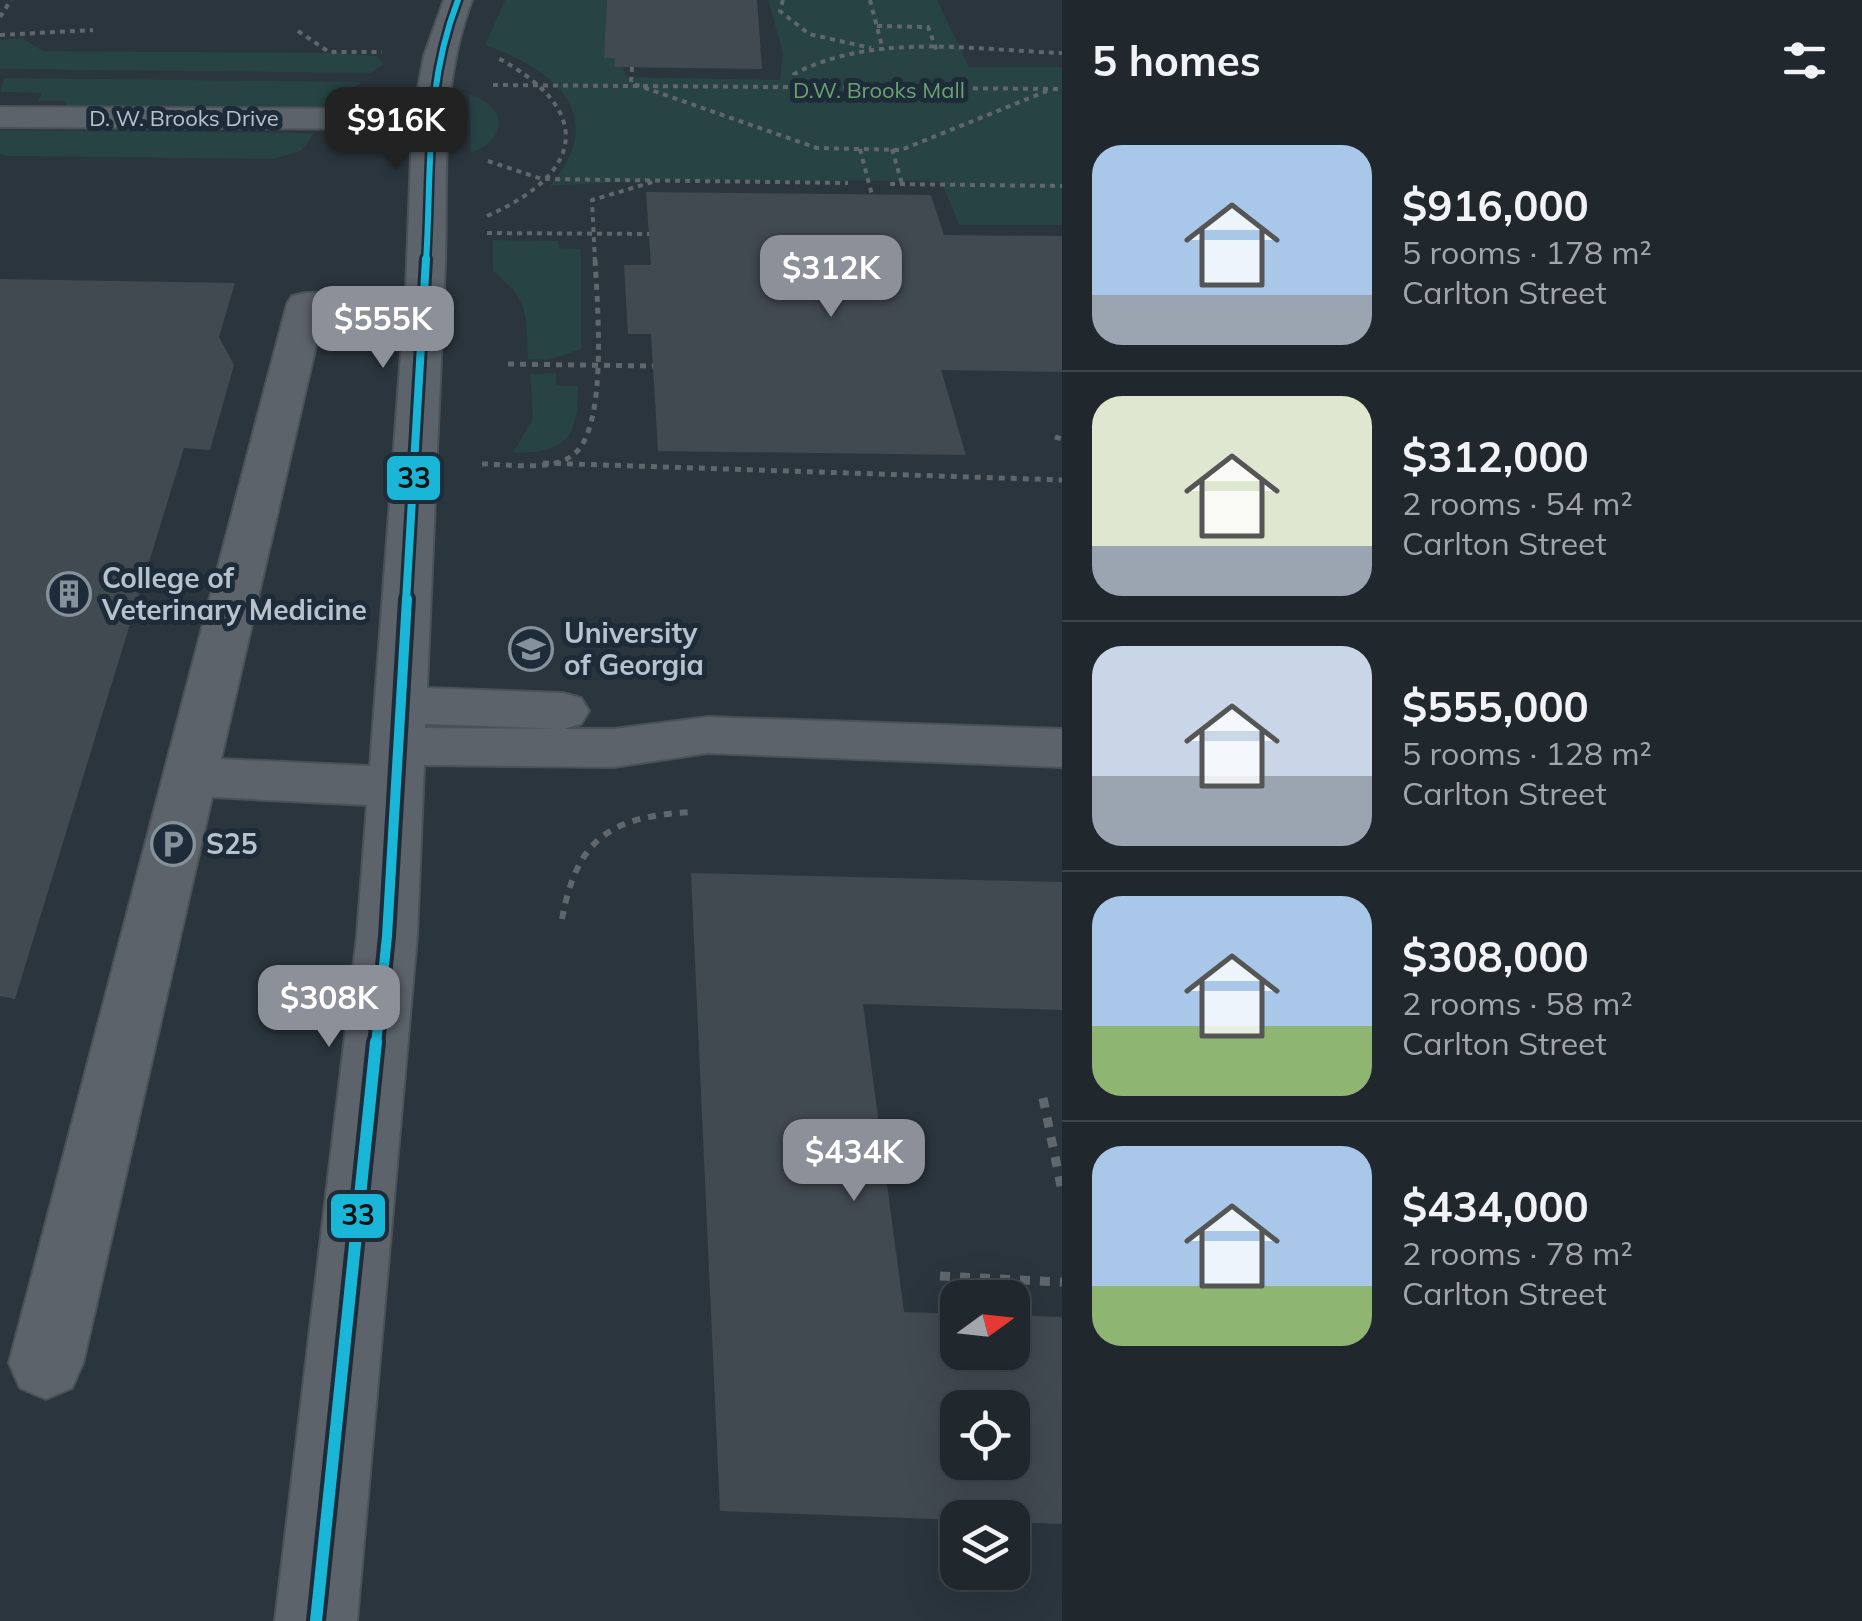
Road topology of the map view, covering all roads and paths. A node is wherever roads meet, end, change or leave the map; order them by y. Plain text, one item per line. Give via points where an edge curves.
1 (12, 0) edge
2 (458, 0) edge
3 (783, 0) edge
4 (870, 0) edge
5 (0, 17) edge
6 (876, 26) junction
7 (93, 30) dead end
8 (298, 31) dead end
9 (0, 35) edge
10 (884, 50) junction
11 (936, 51) junction
12 (398, 53) dead end
13 (1062, 53) edge
14 (494, 56) dead end
15 (632, 67) dead end
16 (540, 82) junction
17 (631, 84) junction
18 (793, 84) junction
19 (477, 86) dead end
20 (1052, 88) junction
21 (1062, 88) edge
22 (0, 117) edge
23 (428, 119) junction
24 (860, 149) junction
25 (892, 149) junction
26 (482, 159) dead end
27 (542, 179) junction
28 (656, 180) junction
29 (848, 183) dead end
30 (890, 184) dead end
31 (902, 184) junction
32 (1062, 186) edge
33 (872, 194) dead end
34 (477, 220) dead end
35 (476, 233) dead end
36 (593, 234) junction
37 (648, 234) dead end
38 (422, 302) junction
39 (508, 364) dead end
40 (596, 365) junction
41 (653, 366) dead end
42 (543, 463) junction
43 (482, 464) dead end
44 (1062, 480) edge
45 (397, 746) junction
46 (1062, 748) edge
47 (190, 777) junction
48 (693, 812) dead end
49 (562, 919) dead end
50 (1043, 1098) dead end
51 (1062, 1192) edge
52 (940, 1276) dead end
53 (1062, 1282) edge
54 (46, 1363) dead end
55 (316, 1621) edge

1 - 5 path
2 - 23 street via 441,40
3 - 10 path via 780,11 792,26 823,40
4 - 6 path
6 - 10 path
6 - 11 path via 928,27
7 - 9 path
8 - 12 path via 328,52
10 - 11 path
10 - 18 path via 806,66 794,74
11 - 13 path
14 - 16 path
15 - 17 path
16 - 17 path
16 - 19 path
16 - 27 path via 568,120 568,142
17 - 18 path
17 - 24 path via 818,148
18 - 20 path
20 - 21 path
20 - 25 path
22 - 23 street, D. W. Brooks Drive
23 - 38 street
24 - 25 path
24 - 33 path
25 - 31 path
26 - 27 path
27 - 28 path
27 - 34 path
28 - 29 path
28 - 36 path via 592,200
30 - 31 path
31 - 32 path
35 - 36 path
36 - 37 path
36 - 40 path
38 - 45 street
38 - 47 street via 306,304
39 - 40 path
40 - 41 path
40 - 42 path via 588,438 574,455
42 - 43 path
42 - 44 path
45 - 46 street via 614,748 708,735
45 - 47 street
45 - 55 street via 387,936
47 - 54 street
48 - 49 path via 646,814 599,838 571,871
50 - 51 path
52 - 53 path

